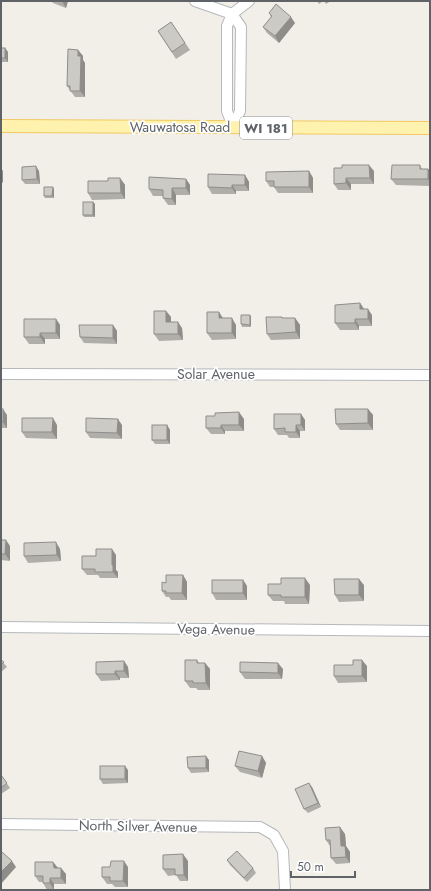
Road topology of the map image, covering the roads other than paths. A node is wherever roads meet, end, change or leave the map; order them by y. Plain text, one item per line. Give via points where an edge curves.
1 (195, 1) edge
2 (249, 1) edge
3 (232, 14) junction
4 (1, 126) edge
5 (233, 127) junction
6 (430, 128) edge
7 (1, 374) edge
8 (430, 375) edge
9 (1, 627) edge
10 (430, 631) edge
11 (1, 824) edge
12 (285, 890) edge

1 - 3 street
2 - 3 street
3 - 5 street via 227,26 227,111
4 - 5 main road, Wauwatosa Road / WI 181
5 - 6 main road, Wauwatosa Road / WI 181
7 - 8 street, Solar Avenue
9 - 10 street, Vega Avenue
11 - 12 street, North Silver Avenue via 260,828 274,835 283,851

